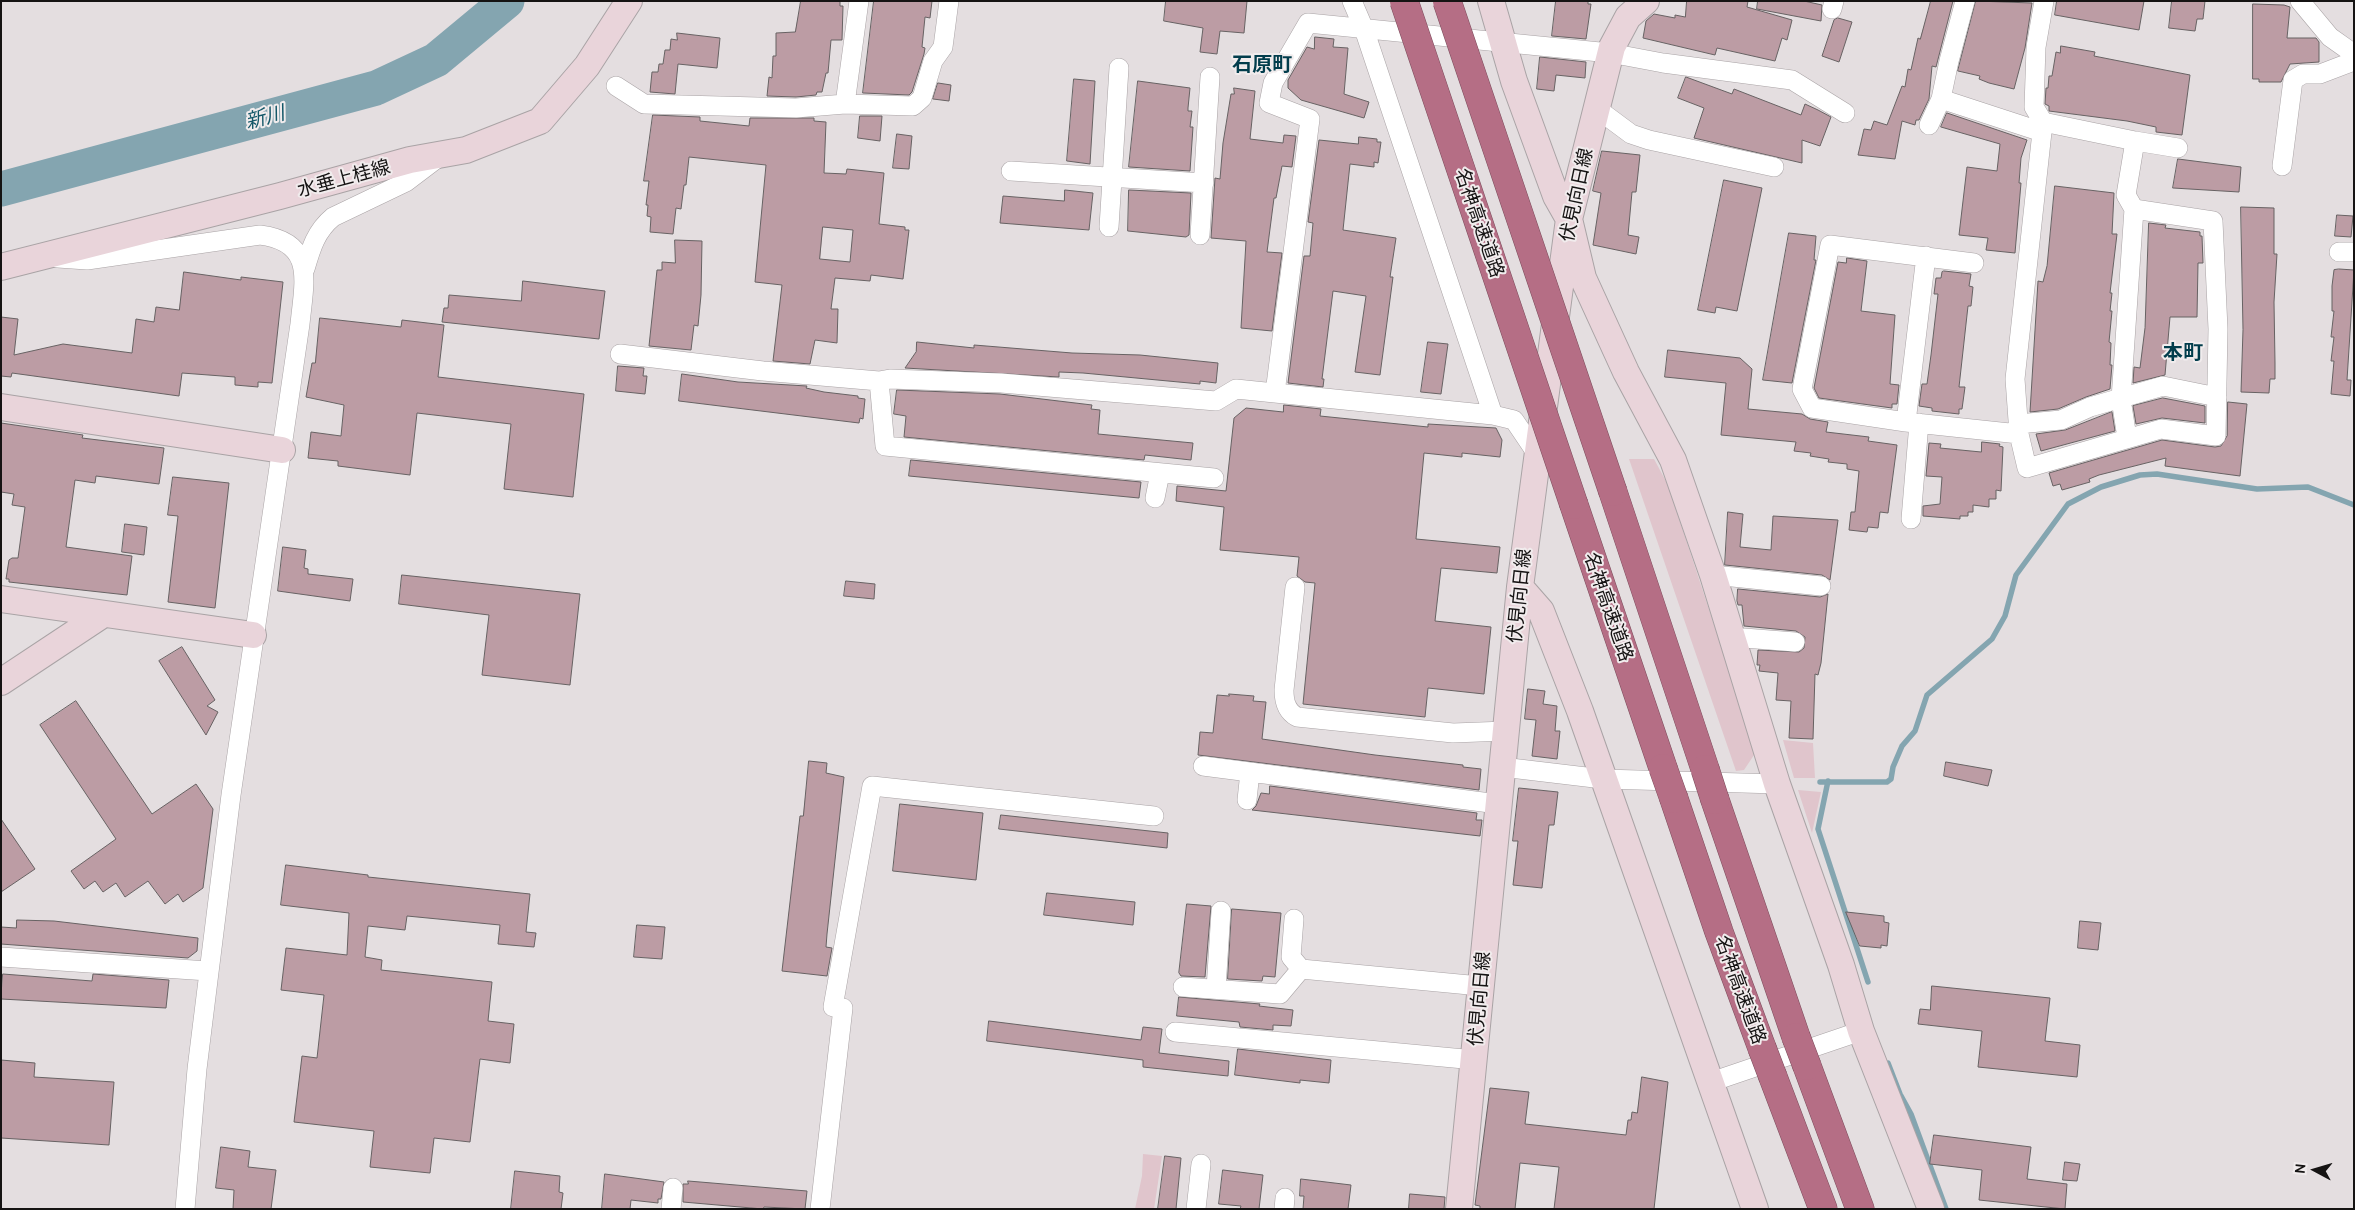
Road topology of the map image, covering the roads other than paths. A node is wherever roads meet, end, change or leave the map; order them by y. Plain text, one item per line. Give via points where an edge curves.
1 (629, 1) edge
2 (859, 1) edge
3 (949, 1) edge
4 (1352, 1) edge
5 (1404, 1) edge
6 (1447, 1) edge
7 (1491, 1) edge
8 (1965, 1) edge
9 (2044, 1) edge
10 (2300, 1) edge
11 (1633, 7) edge
12 (1364, 29) junction
13 (1503, 42) junction
14 (1610, 53) junction
15 (2354, 54) edge
16 (2354, 61) edge
17 (1119, 68) dead end
18 (1210, 77) dead end
19 (616, 86) dead end
20 (1941, 100) junction
21 (845, 104) junction
22 (1596, 108) junction
23 (1845, 113) dead end
24 (1929, 125) dead end
25 (2042, 127) junction
26 (2135, 141) junction
27 (2178, 148) dead end
28 (444, 154) junction
29 (2282, 166) dead end
30 (1774, 167) dead end
31 (1011, 171) dead end
32 (1112, 177) junction
33 (1204, 183) junction
34 (2134, 210) junction
35 (1569, 219) junction
36 (1109, 227) dead end
37 (1200, 235) dead end
38 (1926, 256) junction
39 (42, 257) junction
40 (1974, 262) dead end
41 (1, 267) edge
42 (305, 269) junction
43 (620, 354) dead end
44 (879, 381) junction
45 (1275, 393) junction
46 (2217, 397) junction
47 (2121, 399) junction
48 (1, 407) edge
49 (1493, 415) junction
50 (1912, 423) junction
51 (2019, 429) junction
52 (2127, 438) junction
53 (282, 450) junction
54 (1537, 454) junction
55 (1160, 473) junction
56 (1214, 478) dead end
57 (1155, 498) dead end
58 (1911, 519) dead end
59 (1713, 575) junction
60 (1821, 586) dead end
61 (1295, 587) dead end
62 (1520, 587) junction
63 (1, 598) edge
64 (102, 615) junction
65 (253, 635) junction
66 (1733, 641) junction
67 (1795, 642) dead end
68 (1, 682) edge
69 (1506, 731) junction
70 (1203, 766) dead end
71 (1502, 767) junction
72 (1250, 772) junction
73 (1603, 779) junction
74 (1777, 784) junction
75 (1248, 800) dead end
76 (1498, 804) junction
77 (1154, 816) dead end
78 (1221, 911) dead end
79 (1294, 918) dead end
80 (1, 957) edge
81 (1301, 969) junction
82 (208, 971) junction
83 (1480, 986) junction
84 (1183, 987) dead end
85 (1216, 990) junction
86 (1861, 1031) junction
87 (1174, 1032) dead end
88 (1475, 1060) junction
89 (1710, 1082) junction
90 (1201, 1164) dead end
91 (673, 1188) dead end
92 (185, 1209) edge
93 (672, 1209) edge
94 (820, 1209) edge
95 (1196, 1209) edge
96 (1459, 1209) edge
97 (1755, 1209) edge
98 (1823, 1209) edge
99 (1860, 1209) edge
100 (1931, 1209) edge

1 - 28 street, 水垂上桂線 via 587,66 540,121 466,150
2 - 21 street
3 - 21 street via 943,47 933,62 922,98 913,106
4 - 12 street
5 - 98 highway, 名神高速道路, bridge via 1719,932
6 - 99 highway, 名神高速道路, bridge via 1796,1037
7 - 13 street
8 - 20 street
9 - 25 street via 2036,47 2034,107
10 - 15 street via 2330,37
11 - 14 street, 伏見向日線
12 - 13 street
12 - 45 street via 1308,23 1273,83 1269,103 1310,119
12 - 49 street
13 - 14 street
13 - 35 street via 1556,196
14 - 22 street, 伏見向日線
14 - 23 street via 1792,80
16 - 29 street via 2320,74 2303,74 2294,80
17 - 32 street
18 - 33 street
19 - 21 street via 644,104 796,108
20 - 24 street
20 - 25 street
22 - 30 street via 1631,134 1649,140
22 - 35 street, 伏見向日線
25 - 26 street
25 - 51 street via 2015,379
26 - 27 street
26 - 34 street via 2126,195
28 - 39 street, 水垂上桂線 via 410,160
28 - 42 street via 406,182 324,224 315,237
31 - 32 street
32 - 33 street
32 - 36 street
33 - 37 street
34 - 46 street via 2213,222 2218,329
34 - 47 street
35 - 54 street, 伏見向日線
35 - 59 street via 1582,278 1626,372 1673,460
38 - 40 street
38 - 50 street
38 - 50 street via 1830,245 1802,390 1812,408
39 - 41 street, 水垂上桂線
39 - 42 street via 87,260 260,235 293,247
42 - 53 street
43 - 44 street
44 - 45 street via 1001,383 1216,401 1236,389
44 - 55 street via 885,446
45 - 49 street
46 - 47 street via 2163,386
46 - 52 street via 2216,436 2161,429
47 - 51 street via 2090,407 2061,420
47 - 52 street
48 - 53 street
49 - 54 street via 1514,420
50 - 51 street
50 - 58 street
51 - 52 street via 2027,468
53 - 65 street
54 - 62 street, 伏見向日線
55 - 56 street
55 - 57 street
59 - 60 street
59 - 66 street
61 - 69 street via 1284,690 1284,700 1290,713 1297,717 1453,733
62 - 69 street, 伏見向日線
62 - 73 street via 1541,611
63 - 64 street
64 - 65 street
64 - 68 street
65 - 82 street
66 - 67 street via 1744,638
66 - 74 street
69 - 71 street, 伏見向日線
70 - 72 street
71 - 73 street
71 - 76 street, 伏見向日線
72 - 75 street
72 - 76 street
73 - 74 street
73 - 89 street
74 - 86 street
76 - 83 street, 伏見向日線
77 - 94 street via 872,786 838,1008
78 - 85 street
79 - 81 street via 1291,957
80 - 82 street
81 - 83 street
81 - 85 street via 1280,994
82 - 92 street
83 - 88 street, 伏見向日線
84 - 85 street
86 - 89 street
86 - 100 street
87 - 88 street
88 - 96 street, 伏見向日線
89 - 97 street
90 - 95 street
91 - 93 street

